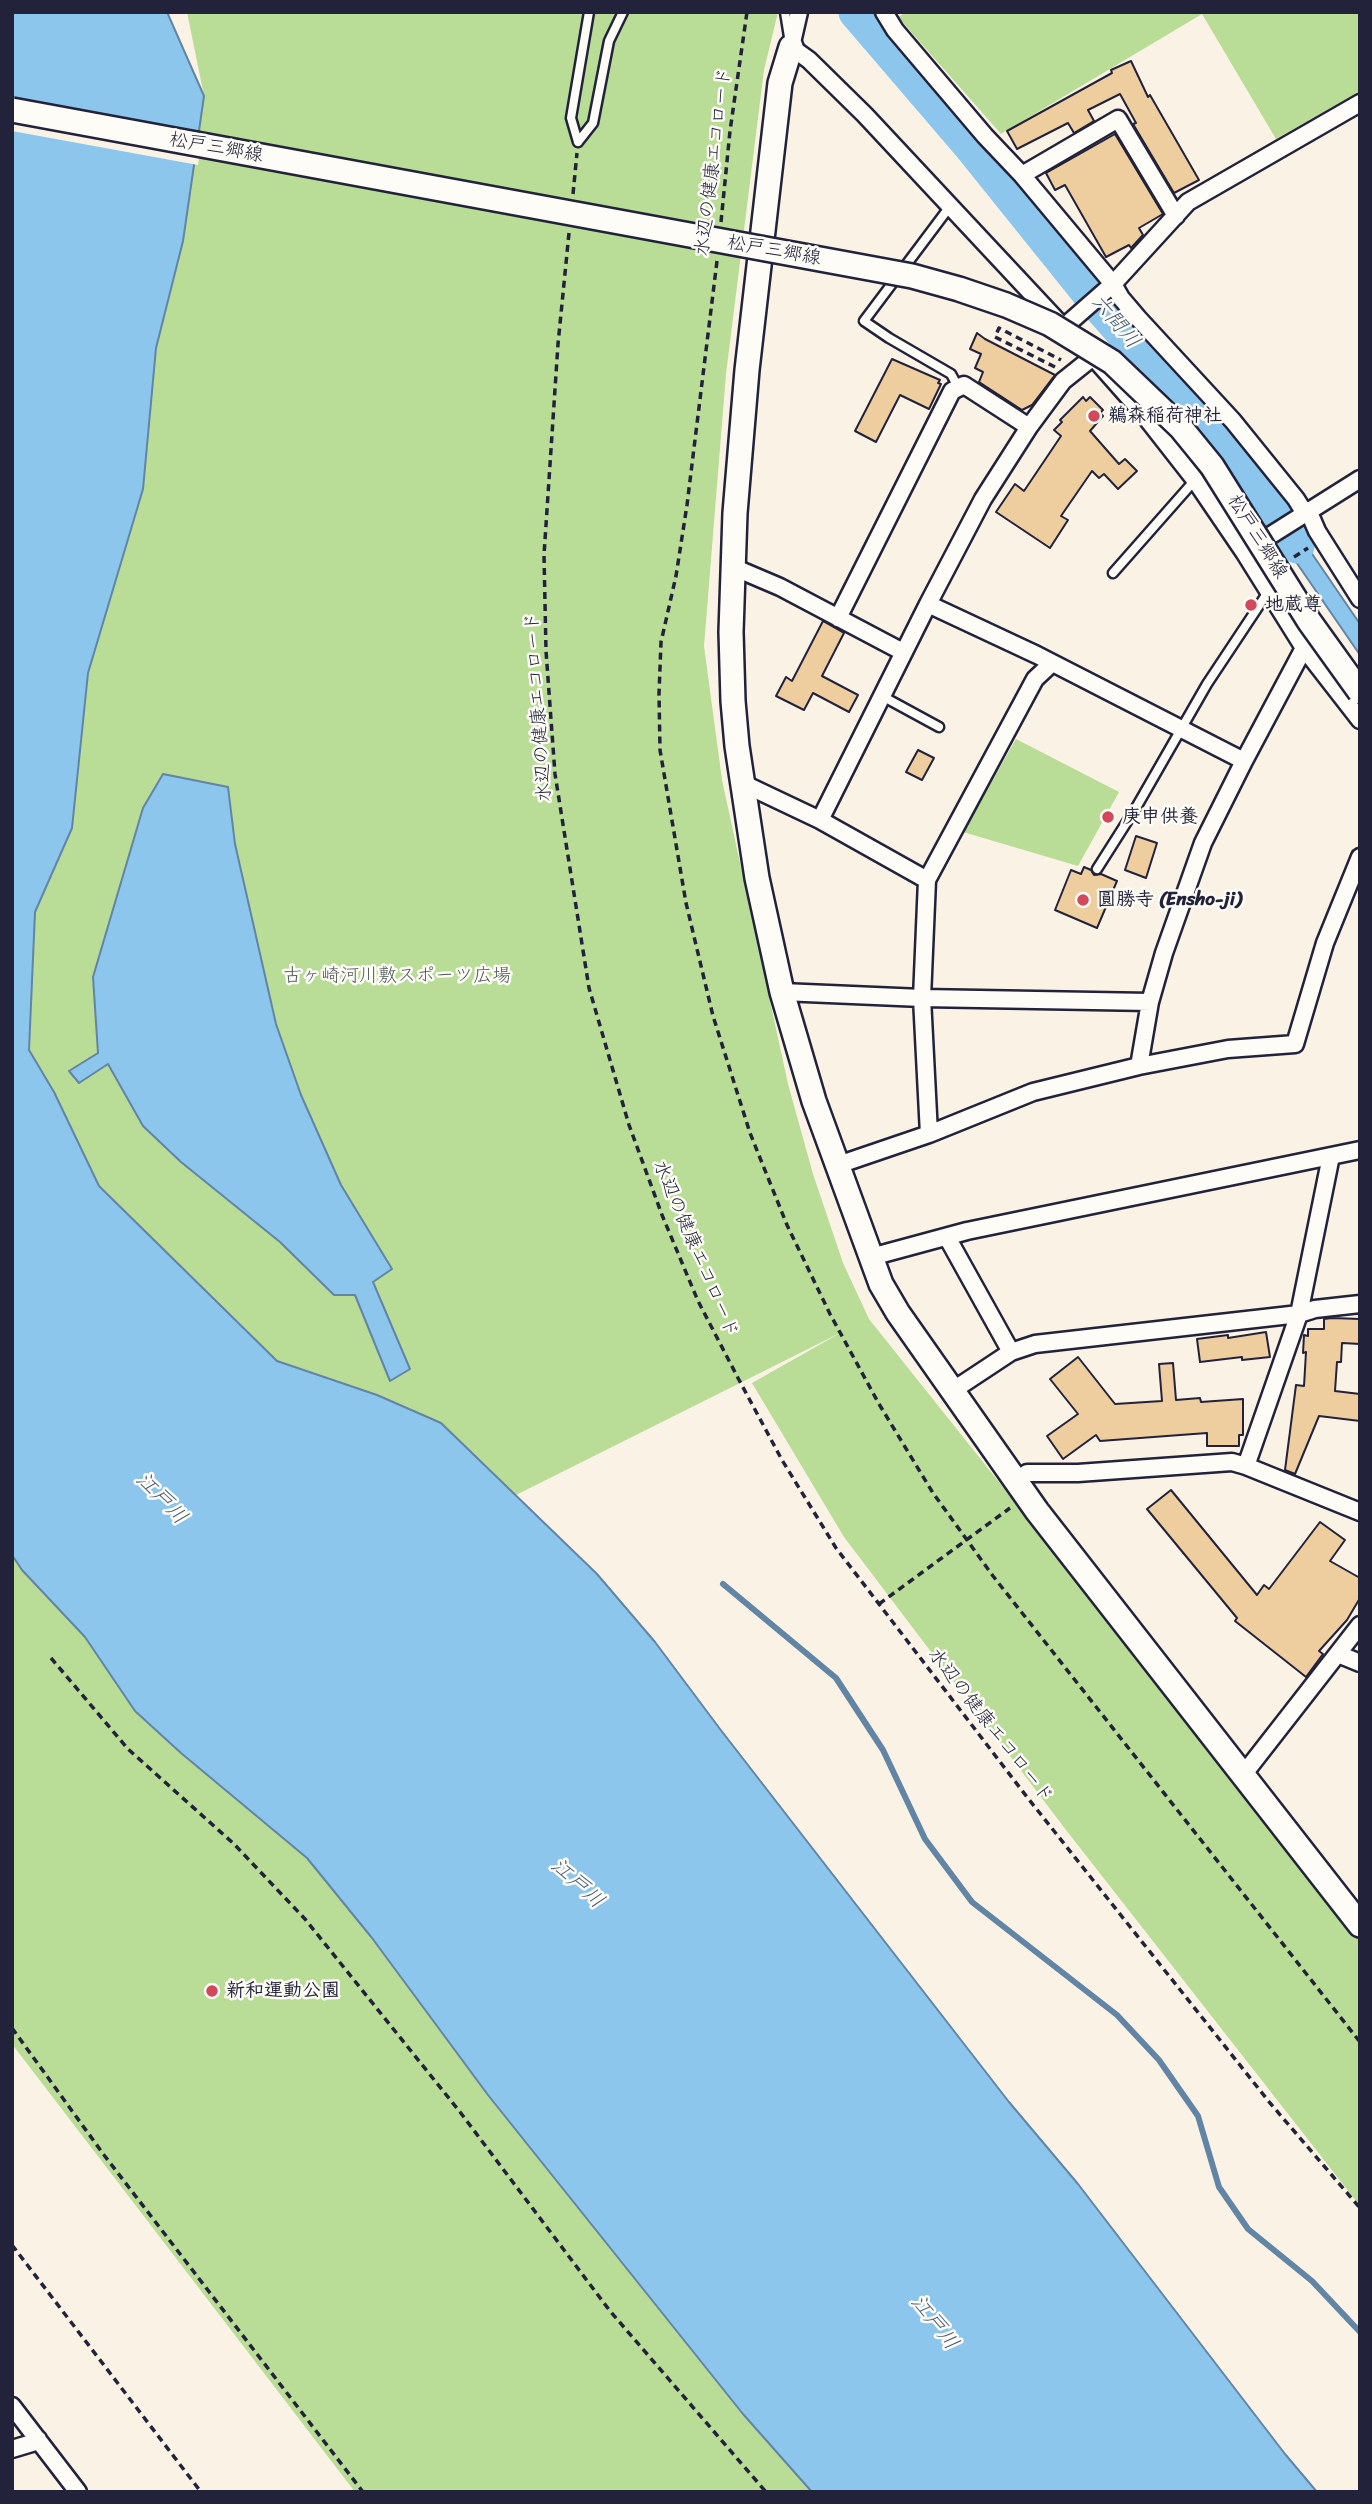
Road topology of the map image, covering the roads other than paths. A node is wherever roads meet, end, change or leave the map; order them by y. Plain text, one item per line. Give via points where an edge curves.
1 (589, 12) edge
2 (623, 12) edge
3 (785, 12) edge
4 (799, 12) edge
5 (884, 12) edge
6 (791, 47) junction
7 (1360, 103) edge
8 (12, 110) edge
9 (1022, 175) junction
10 (951, 205) junction
11 (1176, 216) junction
12 (1111, 287) junction
13 (1069, 323) junction
14 (1093, 356) junction
15 (958, 387) junction
16 (1029, 427) junction
17 (1195, 480) junction
18 (1358, 485) edge
19 (1306, 511) junction
20 (1244, 552) junction
21 (733, 567) junction
22 (1113, 573) dead end
23 (1268, 592) junction
24 (1360, 599) edge
25 (928, 604) junction
26 (838, 618) junction
27 (1304, 648) junction
28 (903, 652) junction
29 (1315, 662) junction
30 (1051, 664) junction
31 (1360, 678) edge
32 (1360, 692) edge
33 (881, 696) junction
34 (1360, 720) edge
35 (939, 727) dead end
36 (1181, 730) junction
37 (1244, 761) junction
38 (742, 783) junction
39 (820, 820) junction
40 (1360, 857) edge
41 (1097, 869) dead end
42 (927, 880) junction
43 (782, 992) junction
44 (922, 998) junction
45 (1150, 1002) junction
46 (1139, 1066) junction
47 (929, 1134) junction
48 (1360, 1150) edge
49 (1331, 1156) junction
50 (838, 1165) junction
51 (947, 1237) junction
52 (871, 1257) junction
53 (1360, 1304) edge
54 (1299, 1314) junction
55 (1011, 1352) junction
56 (952, 1391) junction
57 (1246, 1466) junction
58 (1016, 1482) junction
59 (1360, 1512) edge
60 (1360, 1625) edge
61 (1338, 1654) junction
62 (1360, 1663) edge
63 (1243, 1775) junction
64 (1360, 1925) edge
65 (12, 2406) edge
66 (38, 2439) junction
67 (12, 2449) edge
68 (78, 2492) edge

1 - 2 lane via 571,118 578,142 593,123 609,41
3 - 6 lane
4 - 6 street
5 - 9 street
6 - 10 street via 865,115
6 - 21 street via 780,83 747,370
7 - 11 street via 1188,202
8 - 32 street, 松戸三郷線, bridge via 912,276 1006,305 1050,324 1112,362 1181,428 1212,466 1322,641
9 - 11 street via 1118,119
9 - 12 street
10 - 13 street
10 - 15 lane via 864,321 951,374
11 - 12 street
12 - 13 street
12 - 19 street via 1233,421
13 - 14 street
14 - 16 street via 1063,381
14 - 17 street
15 - 16 street via 964,384
15 - 26 street
16 - 25 street via 983,499
17 - 20 street
17 - 22 lane
18 - 19 street
19 - 20 street
19 - 24 street
20 - 23 street
21 - 26 street
21 - 38 street via 733,701
23 - 27 street
23 - 36 lane
25 - 28 street
25 - 30 street
26 - 28 street
27 - 29 street
27 - 37 street
28 - 33 street
29 - 31 street
29 - 34 street
30 - 36 street
30 - 42 street via 1035,679
33 - 35 lane
33 - 39 street
36 - 37 street
36 - 41 lane
37 - 45 street via 1203,843
38 - 39 street
38 - 43 street
39 - 42 street
40 - 46 street via 1325,943 1295,1044 1228,1049
42 - 44 street
43 - 44 street
43 - 50 street
44 - 45 street
44 - 47 street
45 - 46 street
46 - 47 street via 1033,1092
47 - 50 street
48 - 49 street
49 - 51 street
49 - 54 street
50 - 52 street
51 - 52 street
51 - 55 street
52 - 56 street via 898,1313
53 - 54 street
54 - 55 street via 1035,1344
54 - 57 street
55 - 56 street
56 - 58 street
57 - 58 street via 1232,1462 1027,1473
57 - 59 street
58 - 63 street
60 - 61 street
61 - 62 street
61 - 63 street
63 - 64 street
65 - 66 street
66 - 67 street
66 - 68 street

